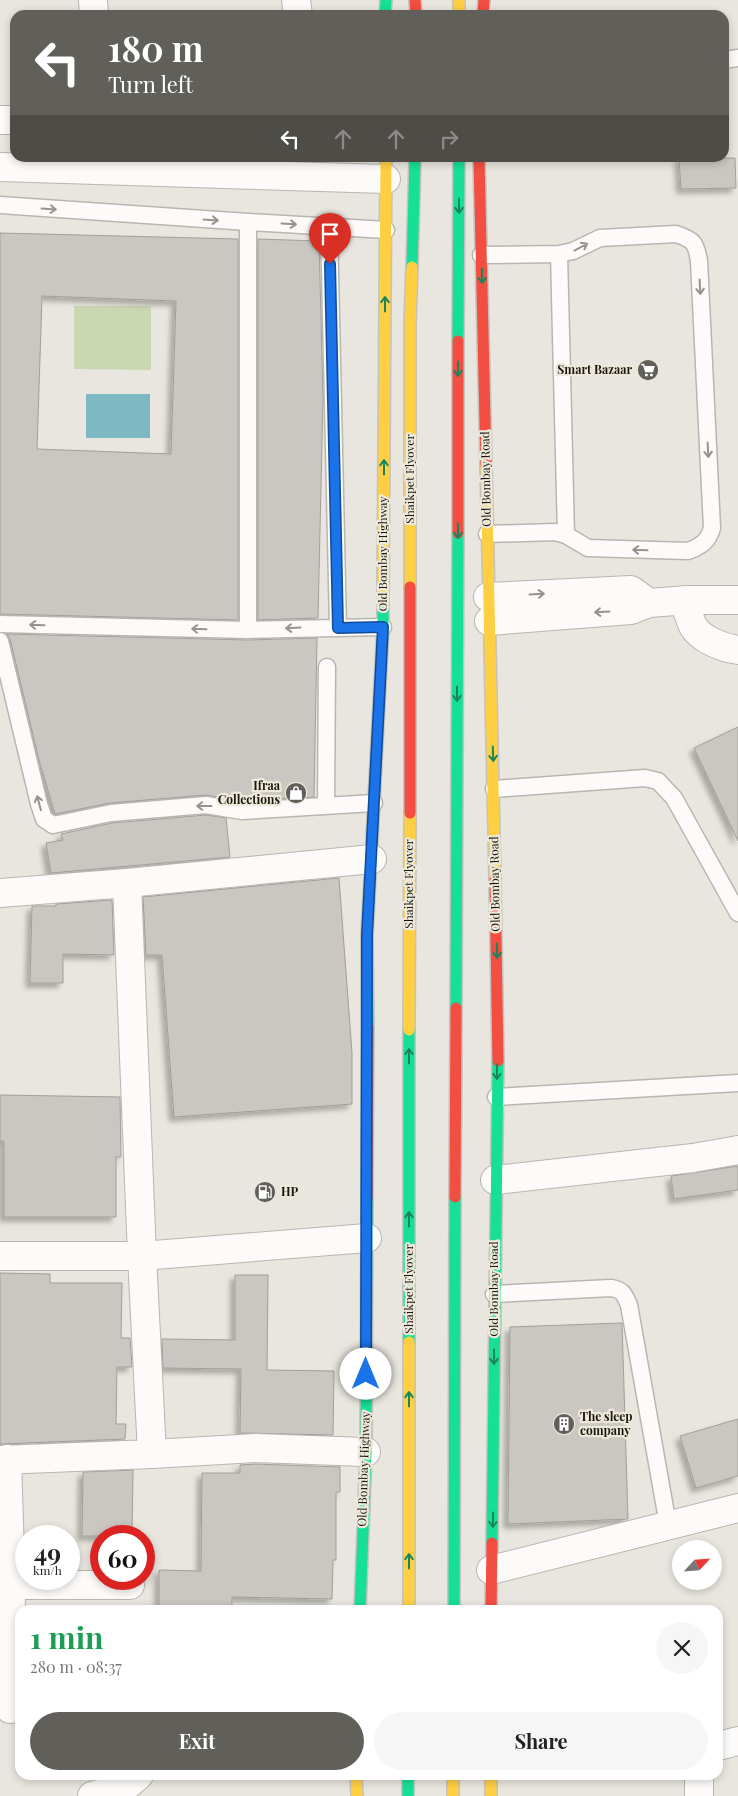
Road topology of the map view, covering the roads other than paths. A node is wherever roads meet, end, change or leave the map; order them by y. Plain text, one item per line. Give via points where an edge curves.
1 (414, 162) edge
2 (459, 162) edge
3 (479, 162) edge
4 (0, 167) edge
5 (386, 168) edge
6 (0, 205) edge
7 (248, 222) junction
8 (330, 226) junction
9 (386, 230) junction
10 (559, 254) junction
11 (481, 255) junction
12 (487, 534) junction
13 (566, 535) junction
14 (683, 600) junction
15 (738, 600) edge
16 (489, 609) junction
17 (0, 624) edge
18 (383, 627) junction
19 (338, 628) junction
20 (248, 630) junction
21 (0, 640) edge
22 (738, 650) edge
23 (327, 667) dead end
24 (494, 789) junction
25 (374, 803) junction
26 (326, 806) junction
27 (372, 860) junction
28 (127, 883) junction
29 (0, 893) edge
30 (738, 913) edge
31 (738, 1084) edge
32 (496, 1097) junction
33 (738, 1150) edge
34 (495, 1180) junction
35 (367, 1238) junction
36 (0, 1256) edge
37 (142, 1256) junction
38 (494, 1294) junction
39 (366, 1452) junction
40 (152, 1454) junction
41 (3, 1459) edge
42 (738, 1508) edge
43 (668, 1525) junction
44 (491, 1570) junction
45 (11, 1585) junction
46 (90, 1585) edge
47 (360, 1605) edge
48 (408, 1605) edge
49 (454, 1605) edge
50 (491, 1605) edge
51 (10, 1709) edge
52 (738, 1742) edge
53 (723, 1745) edge
54 (133, 1780) edge
55 (356, 1780) edge
56 (408, 1780) edge
57 (453, 1780) edge
58 (490, 1780) edge
59 (699, 1780) edge
60 (92, 1796) edge
61 (357, 1796) edge
62 (408, 1796) edge
63 (453, 1796) edge
64 (490, 1796) edge
65 (699, 1796) edge

48 -> 1 main road, Shaikpet Flyover via 410,344
2 -> 49 main road
3 - 11 main road, Old Bombay Road
4 - 5 street
5 - 9 main road, Old Bombay Highway
6 -> 7 lane
7 -> 8 lane
7 - 20 lane
8 - 9 lane
8 - 19 lane
18 -> 9 main road, Old Bombay Highway
10 - 11 lane
10 - 13 lane
10 -> 13 lane via 600,238 676,234 688,238 696,246 712,528 709,538 688,551 588,548
11 -> 12 main road, Old Bombay Road
12 - 13 lane via 556,532
12 - 16 main road, Old Bombay Road
14 - 15 street
14 - 16 street via 650,603 631,590
14 - 22 street via 694,628 714,643
16 -> 24 main road, Old Bombay Road
20 -> 17 lane
18 - 19 lane
18 - 25 main road, Old Bombay Highway
19 -> 20 lane
26 -> 21 lane via 242,810 206,805 111,813 53,825 44,819 39,804
23 - 26 lane
24 - 30 lane via 645,778 658,781 674,798
24 -> 32 main road, Old Bombay Road
25 - 26 lane
25 - 27 main road, Old Bombay Highway
27 - 28 street
27 - 35 main road, Old Bombay Highway via 367,935
28 - 29 street
28 - 37 street
31 - 32 lane
32 - 34 main road, Old Bombay Road
33 - 34 street
34 - 38 main road, Old Bombay Road
35 - 37 street
35 - 39 main road, Old Bombay Highway
36 - 37 street
37 - 40 street
38 - 43 lane via 610,1288 619,1289 624,1294 630,1305
38 -> 44 main road, Old Bombay Road
39 - 40 street via 256,1448
39 - 47 main road, Old Bombay Highway
40 - 41 street
41 - 45 street
42 - 43 street
43 - 44 street
44 - 50 main road, Old Bombay Road
45 - 46 street
45 - 51 street
52 - 53 street
54 - 60 street via 125,1787
55 - 61 main road
56 - 62 main road
57 - 63 main road
58 - 64 main road
59 - 65 street

